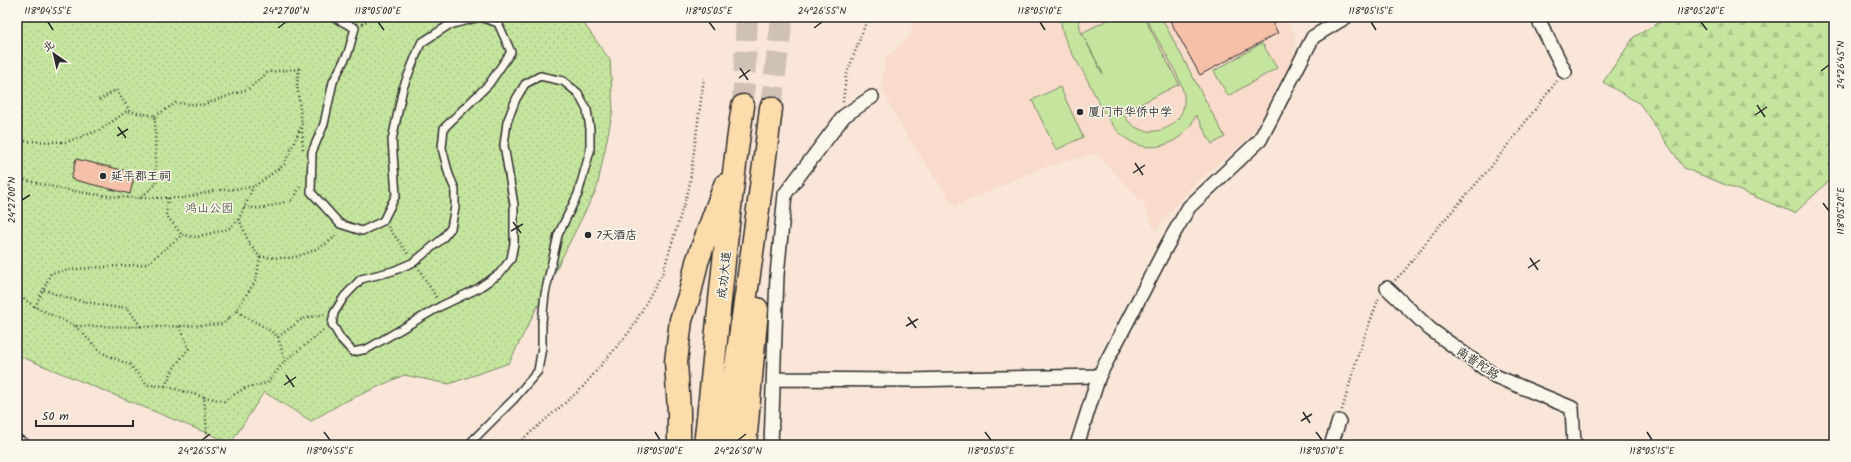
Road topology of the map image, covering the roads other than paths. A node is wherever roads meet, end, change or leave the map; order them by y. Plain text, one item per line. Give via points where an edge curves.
1 (333, 17) edge
2 (1346, 17) edge
3 (1537, 17) edge
4 (1565, 72) road end
5 (872, 97) dead end
6 (743, 106) tunnel mouth
7 (771, 108) tunnel mouth
8 (735, 162) junction
9 (760, 196) junction
10 (1387, 288) road end
11 (1099, 376) junction
12 (774, 379) junction
13 (1339, 421) road end
14 (17, 442) edge
15 (23, 445) edge
16 (468, 445) edge
17 (679, 445) edge
18 (705, 445) edge
19 (725, 445) edge
20 (745, 445) edge
21 (771, 445) edge
22 (1077, 445) edge
23 (1331, 445) edge
24 (1574, 445) edge

1 - 16 lane via 355,28 348,53 333,82 324,124 312,152 311,192 340,224 362,231 382,220 396,195 392,140 403,88 421,43 449,24 480,17 498,23 511,52 489,84 444,128 442,148 455,189 451,228 442,239 414,262 393,271 361,279 344,297 334,313 332,324 353,352 367,349 447,303 477,290 499,274 511,259 514,243 514,204 504,145 507,122 516,98 525,84 540,76 563,81 578,93 587,110 590,151 578,194 558,235 545,294 538,371
2 - 11 street via 1313,37 1260,140 1189,207
3 - 4 street
5 - 12 street via 844,116 785,194 777,275
6 - 8 highway, 成功大道
7 - 9 highway, 成功大道
8 - 17 highway via 720,195 697,262 681,320 676,362
8 - 18 highway, 成功大道
9 - 19 highway, 成功大道
9 - 20 highway via 762,249
10 - 24 street, 南普陀路 via 1430,330 1495,376 1572,408
11 - 12 street via 908,380
11 - 22 street
12 - 21 street
13 - 23 street
14 - 15 street

